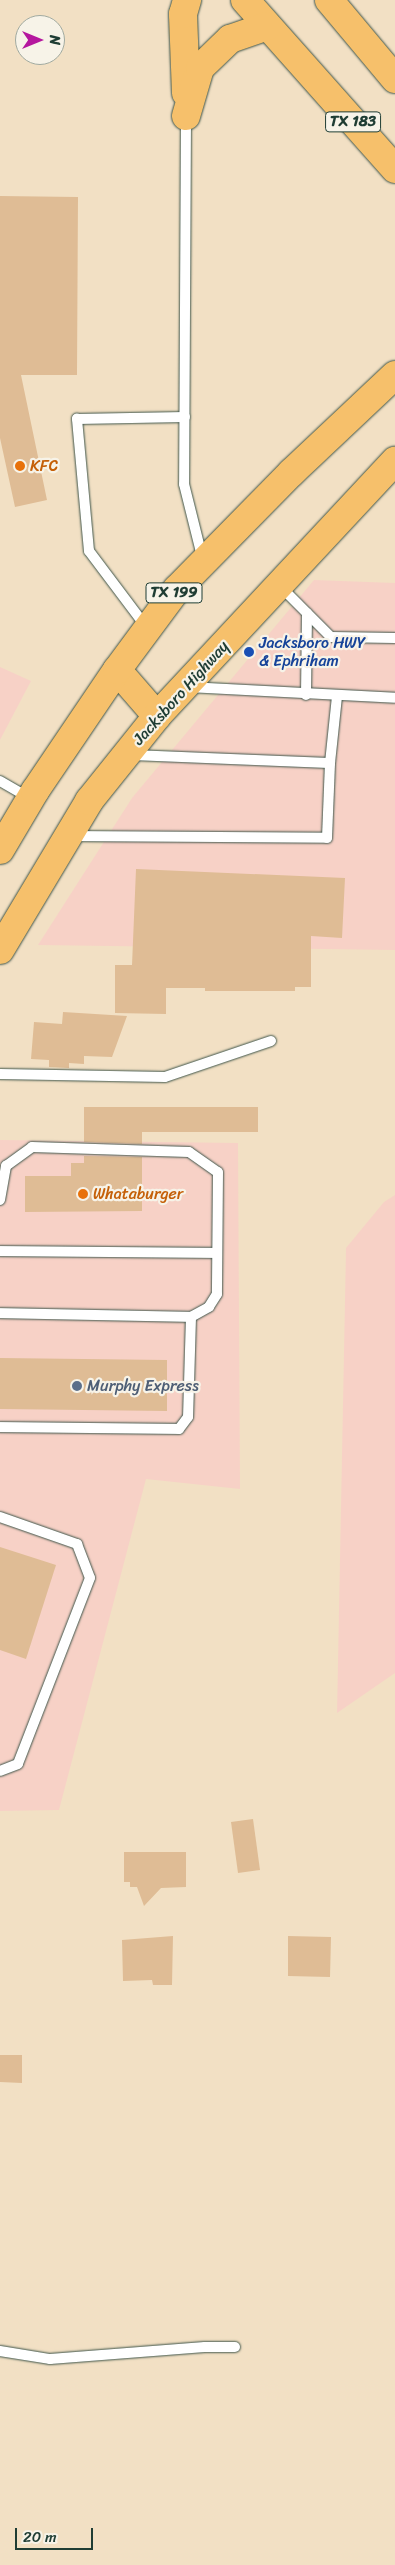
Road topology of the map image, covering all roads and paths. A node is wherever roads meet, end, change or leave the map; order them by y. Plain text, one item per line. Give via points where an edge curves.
1 (187, 0) edge
2 (245, 0) edge
3 (329, 0) edge
4 (267, 26) junction
5 (395, 79) edge
6 (186, 116) junction
7 (395, 170) edge
8 (395, 375) edge
9 (185, 417) junction
10 (395, 461) edge
11 (395, 466) edge
12 (366, 491) junction
13 (204, 562) junction
14 (280, 586) junction
15 (307, 613) junction
16 (148, 629) junction
17 (395, 638) edge
18 (116, 670) junction
19 (185, 687) junction
20 (306, 695) junction
21 (337, 696) junction
22 (395, 698) edge
23 (157, 716) junction
24 (126, 755) junction
25 (330, 763) junction
26 (0, 781) edge
27 (30, 799) junction
28 (68, 836) junction
29 (0, 850) edge
30 (0, 950) edge
31 (271, 1041) dead end
32 (0, 1074) edge
33 (1, 1188) edge
34 (0, 1200) edge
35 (0, 1251) edge
36 (217, 1253) junction
37 (0, 1313) edge
38 (191, 1317) junction
39 (0, 1427) edge
40 (0, 1518) edge
41 (0, 1771) edge
42 (235, 2347) dead end
43 (0, 2351) edge

1 - 6 main road via 183,14
2 - 4 main road, TX 183
3 - 5 main road
4 - 6 main road via 230,39 200,68
4 - 7 main road, TX 183
6 - 9 lane
8 - 13 main road, TX 199
9 - 13 lane via 184,484
9 - 16 lane via 77,419 89,551
10 - 12 main road, Jacksboro Highway
11 - 12 main road
12 - 14 main road, Jacksboro Highway
13 - 16 main road, TX 199 via 177,590
14 - 15 lane
14 - 19 main road, Jacksboro Highway
15 - 17 lane via 331,637
15 - 20 lane
16 - 18 main road, TX 199
18 - 23 main road
18 - 27 main road, TX 199
19 - 20 lane
19 - 23 main road, Jacksboro Highway
20 - 21 lane
21 - 22 lane
21 - 25 lane
23 - 24 main road, Jacksboro Highway
24 - 25 lane
24 - 28 main road, Jacksboro Highway via 89,801
25 - 28 lane via 327,838
26 - 27 lane
27 - 29 main road, TX 199
28 - 30 main road, Jacksboro Highway
31 - 32 lane via 165,1077
33 - 34 lane
33 - 36 lane via 6,1166 32,1147 189,1152 218,1172
35 - 36 lane
36 - 38 lane via 217,1294 209,1307
37 - 38 lane
38 - 39 lane via 188,1417 179,1429
40 - 41 lane via 77,1544 90,1578 18,1764
42 - 43 lane via 50,2359

